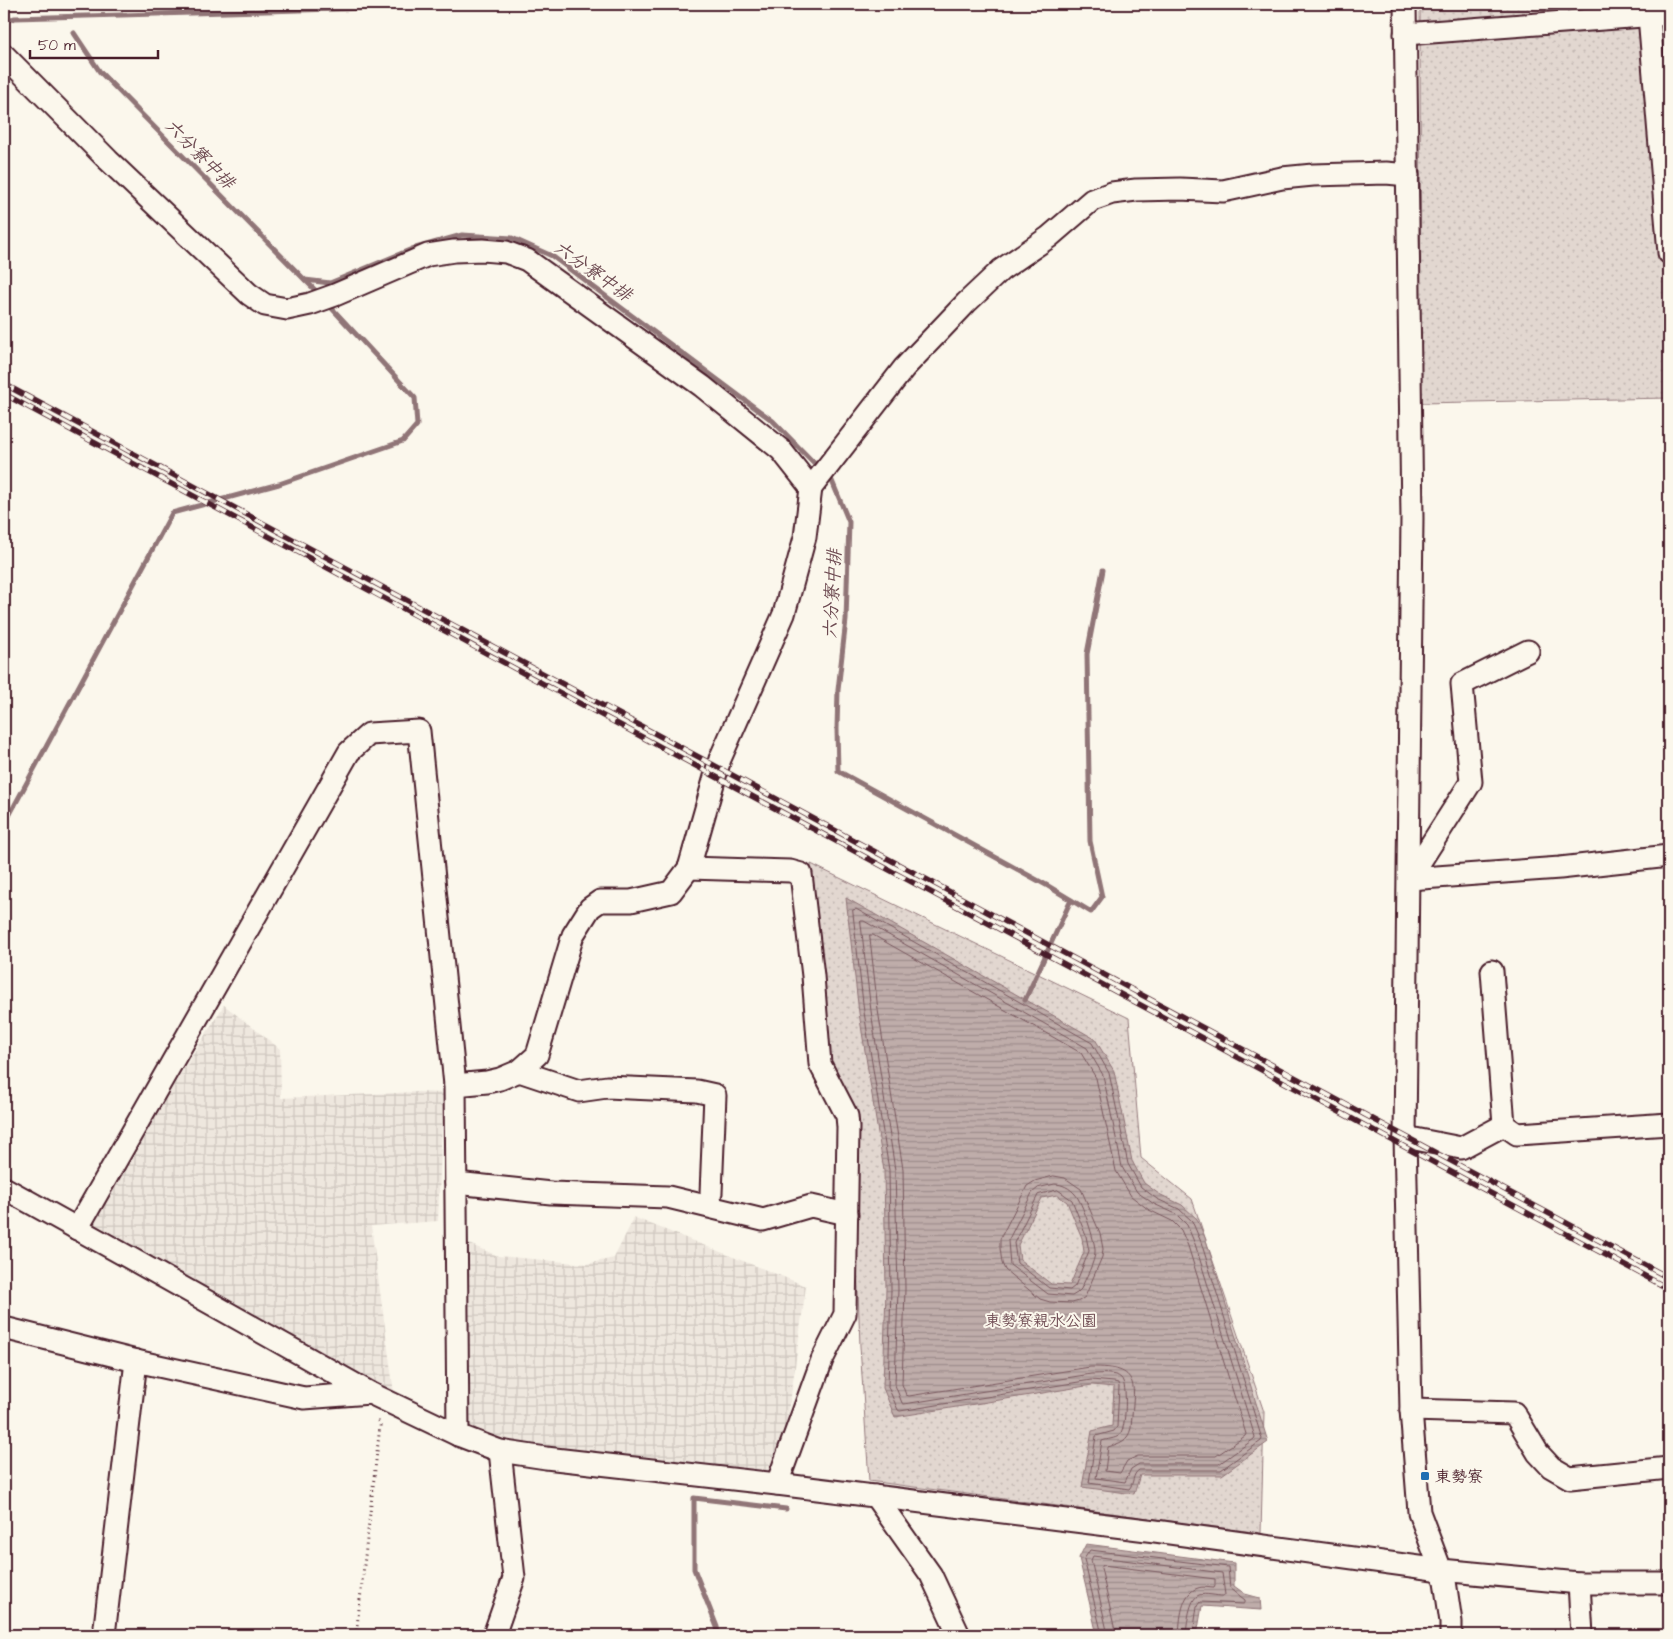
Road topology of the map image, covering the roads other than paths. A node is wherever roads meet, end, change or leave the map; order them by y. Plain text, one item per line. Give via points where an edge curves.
1 (1405, 4) edge
2 (1648, 9) edge
3 (1669, 14) edge
4 (1405, 34) junction
5 (4, 55) edge
6 (1408, 175) junction
7 (1669, 253) edge
8 (813, 485) junction
9 (1528, 651) dead end
10 (1669, 856) edge
11 (688, 868) junction
12 (1409, 879) junction
13 (1492, 971) dead end
14 (519, 1071) junction
15 (455, 1085) junction
16 (1669, 1124) edge
17 (1504, 1125) junction
18 (1405, 1137) junction
19 (456, 1183) junction
20 (4, 1188) edge
21 (711, 1193) dead end
22 (847, 1214) junction
23 (78, 1229) junction
24 (4, 1328) edge
25 (136, 1362) junction
26 (370, 1393) junction
27 (1411, 1410) junction
28 (458, 1434) junction
29 (500, 1451) junction
30 (1669, 1468) edge
31 (777, 1484) junction
32 (875, 1496) junction
33 (1441, 1570) junction
34 (1579, 1583) junction
35 (1669, 1583) edge
36 (104, 1635) edge
37 (494, 1635) edge
38 (959, 1635) edge
39 (1451, 1635) edge
40 (1582, 1635) edge

1 - 4 street
2 - 3 street
2 - 4 street
2 - 7 street
4 - 6 street
5 - 8 street via 108,160 249,294 265,305 288,309 310,304 428,255 454,251 506,252 526,260 702,386 780,450
6 - 8 street via 1313,175 1223,191 1136,190 1092,200 1049,237 1001,270 966,303 904,368
6 - 12 street via 1412,518
8 - 11 street via 805,537 784,614 720,759
9 - 12 street via 1462,684 1471,782
10 - 12 street
11 - 14 street via 671,892 631,901 600,901 590,908 573,935 537,1055
11 - 22 street via 790,870 801,874 820,1064 847,1116
12 - 18 street
13 - 17 street
14 - 15 street via 487,1082
14 - 21 street via 579,1091 608,1088 697,1091 716,1095
15 - 19 street
15 - 23 street via 419,731 369,734 349,752
16 - 17 street via 1517,1134
17 - 18 street via 1461,1148
18 - 27 street
19 - 22 street via 551,1194 668,1197 763,1220 811,1206
19 - 28 street
20 - 23 street
22 - 31 street via 845,1314 822,1360
23 - 26 street
24 - 25 street
25 - 26 street via 304,1398
25 - 36 street
26 - 28 street
27 - 30 street via 1514,1414 1551,1467 1570,1478
27 - 33 street via 1419,1512
28 - 29 street
29 - 31 street
29 - 37 street via 514,1578
31 - 32 street
32 - 33 street
32 - 38 street via 930,1575
33 - 34 street
33 - 39 street
34 - 35 street
34 - 40 street

